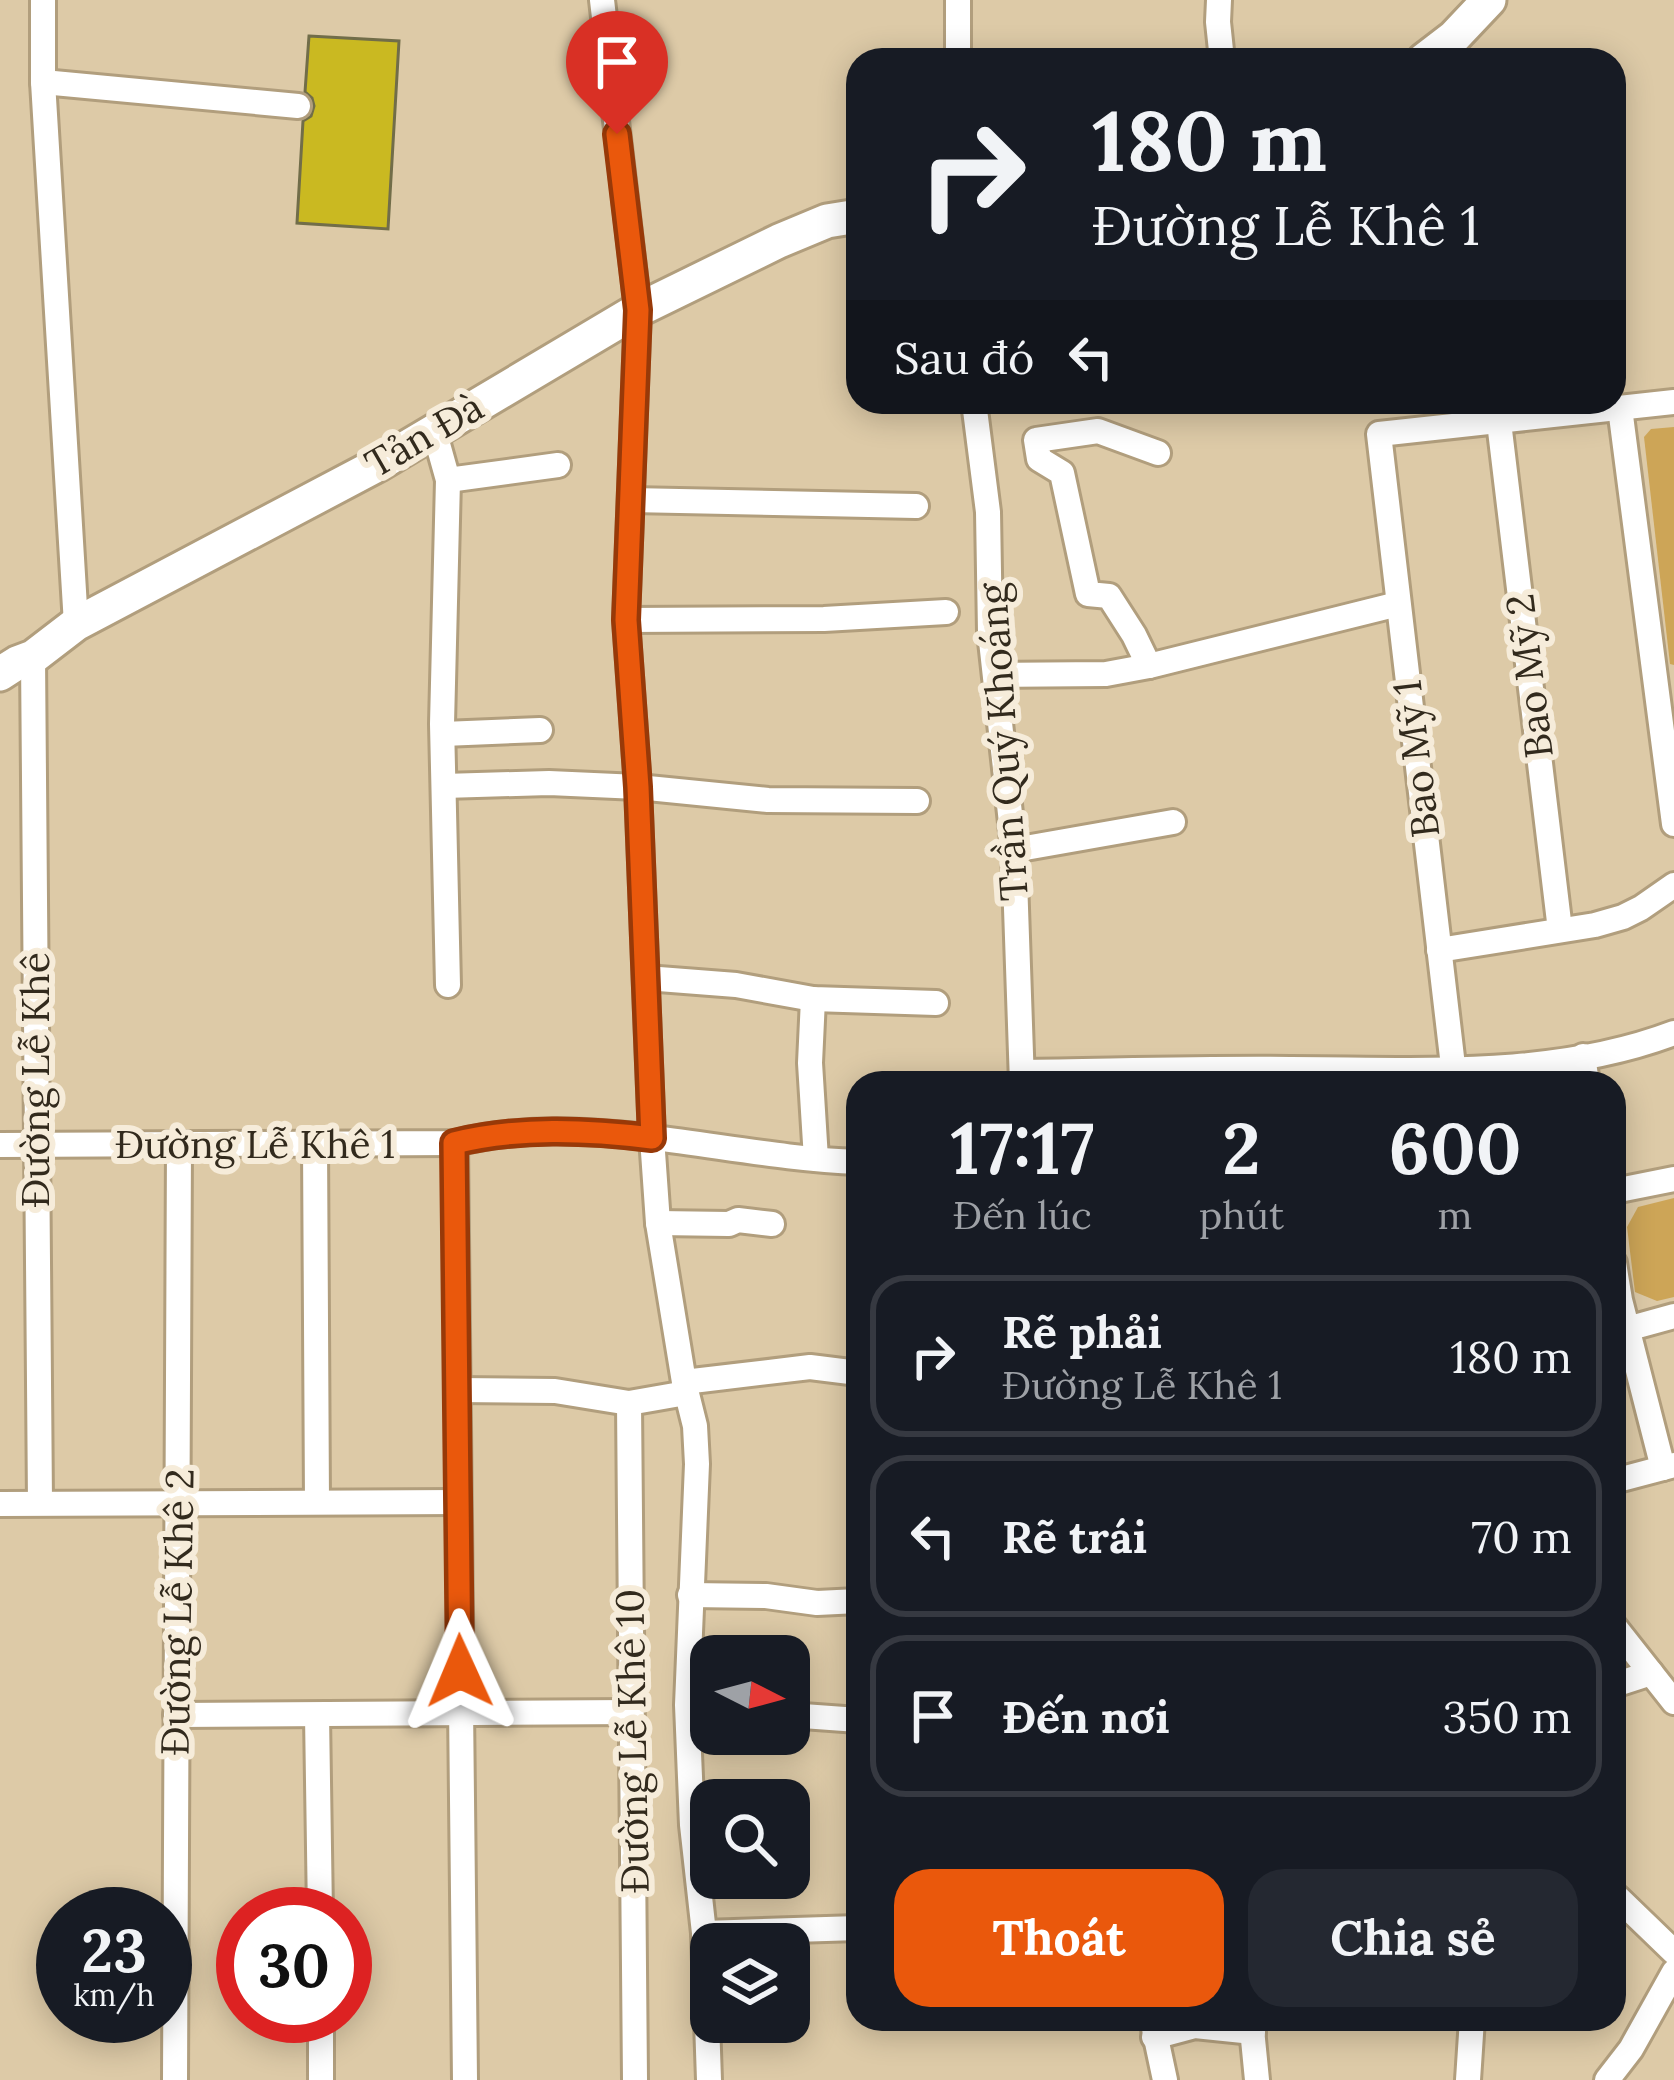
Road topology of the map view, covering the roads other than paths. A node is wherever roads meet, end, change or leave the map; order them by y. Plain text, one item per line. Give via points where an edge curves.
1 (43, 0) edge
2 (958, 0) edge
3 (1220, 0) edge
4 (1490, 0) edge
5 (606, 1) edge
6 (958, 48) edge
7 (1221, 48) edge
8 (1440, 48) edge
9 (44, 82) junction
10 (298, 106) dead end
11 (846, 218) edge
12 (638, 310) junction
13 (1674, 402) edge
14 (1626, 407) edge
15 (976, 414) edge
16 (1568, 414) edge
17 (1621, 414) edge
18 (1498, 422) junction
19 (434, 430) junction
20 (1158, 453) dead end
21 (558, 465) dead end
22 (448, 480) junction
23 (631, 500) junction
24 (916, 506) dead end
25 (1398, 604) junction
26 (946, 612) dead end
27 (626, 620) junction
28 (76, 624) junction
29 (33, 657) junction
30 (1149, 666) junction
31 (0, 674) edge
32 (995, 675) junction
33 (1667, 722) edge
34 (540, 730) dead end
35 (443, 734) junction
36 (444, 786) junction
37 (638, 787) junction
38 (917, 801) dead end
39 (1173, 822) dead end
40 (1674, 824) edge
41 (1014, 850) junction
42 (1674, 885) edge
43 (1560, 931) junction
44 (1439, 950) junction
45 (646, 978) junction
46 (448, 985) dead end
47 (813, 999) junction
48 (936, 1003) dead end
49 (1674, 1033) edge
50 (1583, 1056) junction
51 (1022, 1071) edge
52 (1453, 1071) edge
53 (1486, 1071) edge
54 (1585, 1071) edge
55 (652, 1138) junction
56 (315, 1143) junction
57 (454, 1143) junction
58 (179, 1144) junction
59 (0, 1145) edge
60 (35, 1145) junction
61 (816, 1160) junction
62 (846, 1161) edge
63 (1674, 1179) edge
64 (1626, 1189) edge
65 (658, 1223) junction
66 (772, 1224) dead end
67 (1674, 1316) edge
68 (1626, 1324) edge
69 (1627, 1329) junction
70 (846, 1371) edge
71 (685, 1387) junction
72 (457, 1390) junction
73 (629, 1403) junction
74 (1668, 1466) edge
75 (1626, 1478) edge
76 (317, 1502) junction
77 (458, 1502) junction
78 (40, 1503) junction
79 (179, 1503) junction
80 (0, 1504) edge
81 (690, 1595) junction
82 (846, 1602) edge
83 (693, 1635) edge
84 (1626, 1642) edge
85 (1652, 1673) junction
86 (1626, 1681) edge
87 (1674, 1702) edge
88 (632, 1712) junction
89 (461, 1713) junction
90 (317, 1714) junction
91 (176, 1715) junction
92 (810, 1717) edge
93 (846, 1719) edge
94 (696, 1755) edge
95 (320, 1887) edge
96 (1626, 1906) edge
97 (703, 1923) edge
98 (846, 1928) edge
99 (810, 1930) edge
100 (1674, 1952) edge
101 (1674, 1972) edge
102 (1154, 2031) edge
103 (1253, 2031) edge
104 (1471, 2031) edge
105 (321, 2043) edge
106 (708, 2043) edge
107 (175, 2080) edge
108 (321, 2080) edge
109 (464, 2080) edge
110 (635, 2080) edge
111 (709, 2080) edge
112 (1165, 2080) edge
113 (1257, 2080) edge
114 (1468, 2080) edge
115 (1607, 2080) edge

1 - 9 street
2 - 6 street
3 - 7 street
4 - 8 main road
5 - 12 street
9 - 10 street
9 - 28 street
11 - 12 main road, Tản Đà via 779,241
12 - 19 main road, Tản Đà
12 - 23 street
13 - 14 street
15 - 32 street, Trần Quý Khoáng
16 - 18 street
17 - 33 street
18 - 25 street, Bao Mỹ 1 via 1379,434
18 - 43 street, Bao Mỹ 2
19 - 22 street
19 - 28 main road, Tản Đà
20 - 30 street via 1097,430 1036,440 1040,459 1062,473 1088,594 1109,596
21 - 22 street
22 - 35 street
23 - 24 street
23 - 27 street
25 - 30 street
25 - 44 street, Bao Mỹ 1
26 - 27 street
27 - 37 street
28 - 29 main road, Tản Đà
29 - 31 main road, Tản Đà
29 - 60 street, Đường Lễ Khê
30 - 32 street
32 - 41 street, Trần Quý Khoáng
33 - 40 street
34 - 35 street
35 - 36 street
36 - 37 street
36 - 46 street
37 - 38 street via 768,800
37 - 45 street
39 - 41 street
41 - 51 street, Trần Quý Khoáng
42 - 43 street via 1623,916
43 - 44 street
44 - 52 street, Bao Mỹ 1
45 - 47 street
45 - 55 street
47 - 48 street
47 - 61 street
49 - 50 street
50 - 53 street
50 - 54 street
55 - 57 street, Đường Lễ Khê 1 via 490,1134
55 - 61 street, Đường Lễ Khê 1
55 - 65 street
56 - 57 street, Đường Lễ Khê 1
56 - 58 street, Đường Lễ Khê 1
56 - 76 street
57 - 72 street
58 - 60 street, Đường Lễ Khê 1
58 - 79 street, Đường Lễ Khê 2
59 - 60 street, Đường Lễ Khê 1
60 - 78 street, Đường Lễ Khê
61 - 62 street, Đường Lễ Khê 1
63 - 64 street
65 - 66 street
65 - 71 street
67 - 69 street
68 - 69 street
69 - 74 street
70 - 71 street via 811,1366
71 - 73 street
71 - 81 street via 697,1463
72 - 73 street via 555,1391
72 - 77 street
73 - 88 street, Đường Lễ Khê 10
74 - 75 street
76 - 77 street
76 - 79 street
77 - 89 street
78 - 79 street
78 - 80 street
79 - 91 street, Đường Lễ Khê 2
81 - 82 street
81 - 83 street
84 - 85 street
85 - 86 street
85 - 87 street
88 - 89 street
88 - 110 street, Đường Lễ Khê 10
89 - 90 street
89 - 109 street
90 - 91 street
90 - 95 street
91 - 107 street, Đường Lễ Khê 2
92 - 93 street
94 - 97 street via 692,1825
96 - 100 street
98 - 99 street
101 - 115 street
102 - 112 street
103 - 113 street
104 - 114 street
105 - 108 street
106 - 111 street

